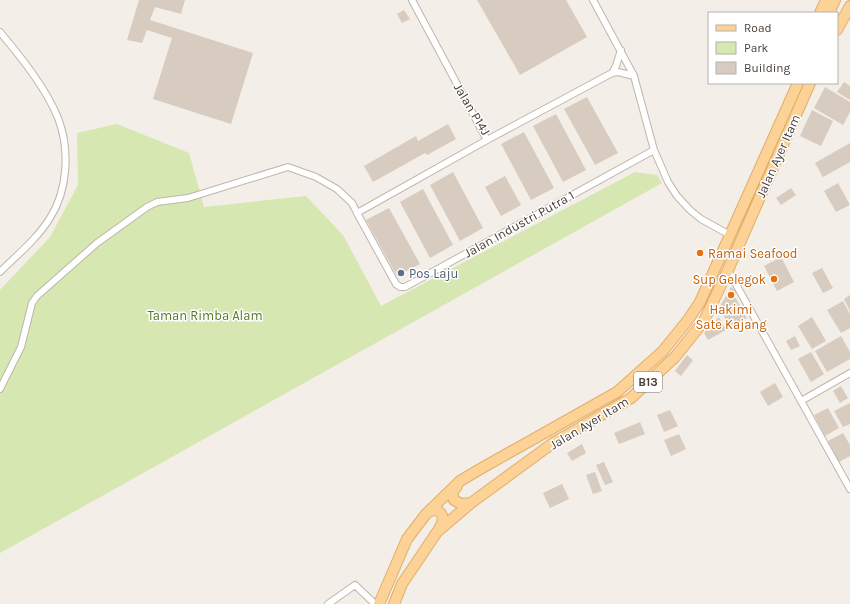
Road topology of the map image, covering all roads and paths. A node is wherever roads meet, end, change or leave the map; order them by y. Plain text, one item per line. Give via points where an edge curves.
1 (412, 0) edge
2 (593, 0) edge
3 (826, 0) edge
4 (835, 0) edge
5 (848, 0) edge
6 (850, 6) edge
7 (820, 12) edge
8 (829, 12) edge
9 (838, 22) edge
10 (838, 28) edge
11 (0, 32) edge
12 (621, 50) junction
13 (612, 73) junction
14 (634, 76) junction
15 (798, 84) edge
16 (810, 84) edge
17 (487, 140) junction
18 (654, 150) junction
19 (357, 213) junction
20 (730, 235) junction
21 (728, 270) junction
22 (0, 272) edge
23 (850, 373) edge
24 (0, 389) edge
25 (801, 401) junction
26 (460, 481) junction
27 (850, 489) edge
28 (471, 503) junction
29 (426, 514) junction
30 (437, 532) junction
31 (328, 604) edge
32 (375, 604) edge
33 (379, 604) edge
34 (394, 604) edge

1 - 17 street, Jalan P14J
2 - 12 street
3 - 7 main road
4 - 8 main road
5 - 9 main road
6 - 10 main road
11 - 22 street via 34,77 58,118 65,169 63,188 51,217 34,239
12 - 13 street
12 - 14 street
13 - 14 street
13 - 17 street, Jalan P14J
14 - 18 street
15 - 20 main road, Jalan Ayer Itam / B13
16 - 21 main road, Jalan Ayer Itam / B13
17 - 19 street
18 - 19 street, Jalan Industri Putra 1 via 405,287 396,284
18 - 20 street via 677,196 690,210
19 - 24 street, Jalan Industri Putra 1 via 352,203 337,189 316,177 288,168 188,198 157,202 97,243 37,296 32,303 22,347
20 - 26 main road, Jalan Ayer Itam / B13 via 700,302 688,320 662,352 633,379 617,392
21 - 25 street
21 - 28 main road, Jalan Ayer Itam / B13 via 704,321 675,357 631,398 553,444
23 - 25 street
25 - 27 street
26 - 28 main road via 452,493 454,500 461,504
26 - 29 main road, B13
28 - 30 main road, Jalan Ayer Itam / B13
29 - 30 main road via 435,509 442,515 443,523
29 - 33 main road, B13 via 407,539
30 - 34 main road, Jalan Ayer Itam / B13 via 402,584
31 - 32 street via 355,585

